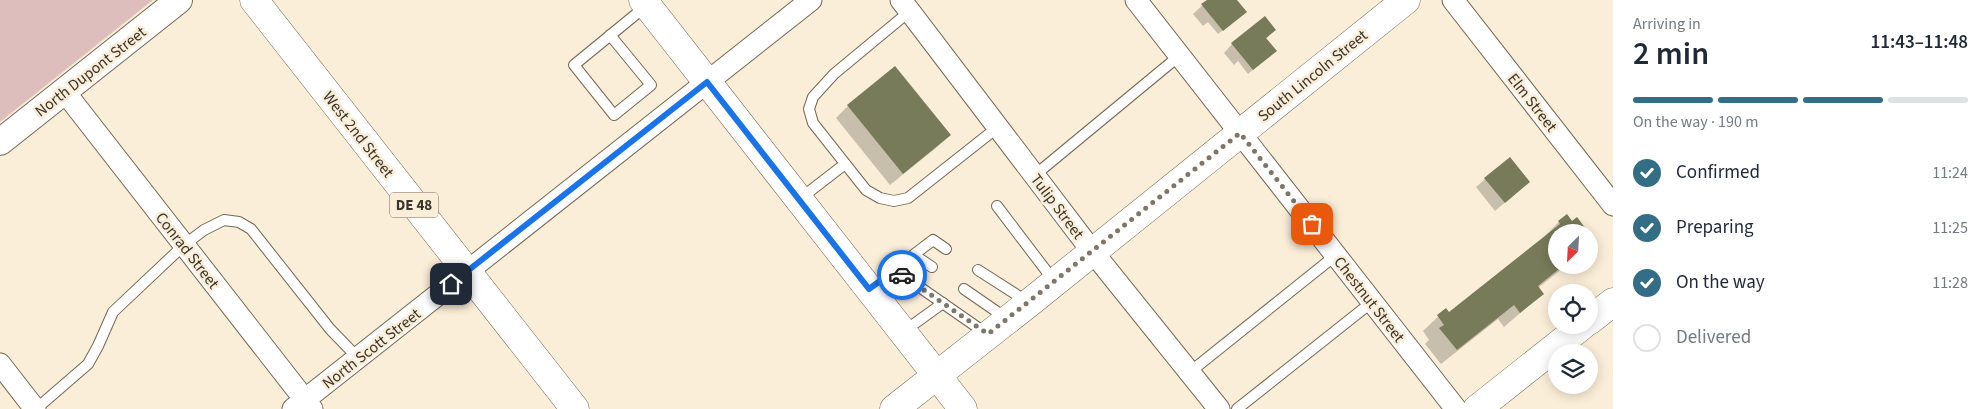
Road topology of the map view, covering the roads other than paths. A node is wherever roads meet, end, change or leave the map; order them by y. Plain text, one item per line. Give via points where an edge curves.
1 (179, 0) edge
2 (254, 0) edge
3 (811, 0) edge
4 (1136, 0) edge
5 (1406, 0) edge
6 (1453, 0) edge
7 (645, 3) edge
8 (906, 6) edge
9 (610, 36) junction
10 (1180, 56) junction
11 (707, 82) junction
12 (64, 91) junction
13 (998, 127) junction
14 (1240, 133) junction
15 (0, 142) edge
16 (845, 164) junction
17 (1035, 175) junction
18 (799, 200) junction
19 (1613, 205) edge
20 (997, 206) dead end
21 (184, 245) junction
22 (946, 249) dead end
23 (1092, 251) junction
24 (914, 255) junction
25 (1336, 255) junction
26 (932, 267) dead end
27 (895, 270) junction
28 (978, 270) dead end
29 (467, 272) junction
30 (1054, 282) junction
31 (869, 289) junction
32 (964, 289) dead end
33 (1372, 302) junction
34 (1613, 302) edge
35 (944, 303) junction
36 (1029, 303) junction
37 (1598, 314) edge
38 (997, 327) junction
39 (903, 332) junction
40 (1572, 334) edge
41 (358, 358) junction
42 (0, 364) edge
43 (1190, 372) junction
44 (937, 375) junction
45 (304, 406) edge
46 (36, 409) edge
47 (575, 409) edge
48 (894, 409) edge
49 (963, 409) edge
50 (1219, 409) edge
51 (1237, 409) edge
52 (1456, 409) edge
53 (1477, 409) edge

1 - 12 street, North Dupont Street
2 - 29 main road, West 2nd Street / DE 48
3 - 11 street, North Scott Street
4 - 10 street, Chestnut Street
5 - 14 main road, South Lincoln Street
6 - 19 street, Elm Street
7 - 9 lane
7 - 11 main road
8 - 13 street, Tulip Street
8 - 16 lane via 813,97 809,109 813,123
9 - 9 lane via 651,85 614,115 574,65
10 - 14 street, Chestnut Street
10 - 17 lane
11 - 18 main road
11 - 29 street, North Scott Street
12 - 15 street, North Dupont Street
12 - 21 street, Conrad Street
13 - 16 lane via 908,198 894,201 880,198 866,190
13 - 17 street, Tulip Street
14 - 23 main road, South Lincoln Street
14 - 25 street, Chestnut Street
16 - 18 lane
17 - 23 street, Tulip Street
18 - 31 main road
20 - 30 lane
21 - 41 lane via 224,220 239,222 251,229 330,329
21 - 45 street, Conrad Street
21 - 46 lane via 113,312 88,364
22 - 24 lane via 933,240
23 - 30 main road, South Lincoln Street
23 - 43 street, Tulip Street
24 - 26 lane
24 - 27 lane
25 - 33 street, Chestnut Street
25 - 43 lane
27 - 31 lane
27 - 35 lane
28 - 36 lane
29 - 41 street, North Scott Street
29 - 47 main road, West 2nd Street / DE 48
30 - 36 main road, South Lincoln Street
31 - 39 main road
32 - 38 lane
33 - 51 lane
33 - 52 street, Chestnut Street
34 - 37 main road
35 - 38 lane
35 - 39 lane
36 - 38 main road, South Lincoln Street
38 - 44 main road, South Lincoln Street
39 - 44 main road
40 - 53 main road
41 - 45 street, North Scott Street
42 - 46 street
43 - 50 street, Tulip Street
44 - 48 main road, South Lincoln Street
44 - 49 main road

